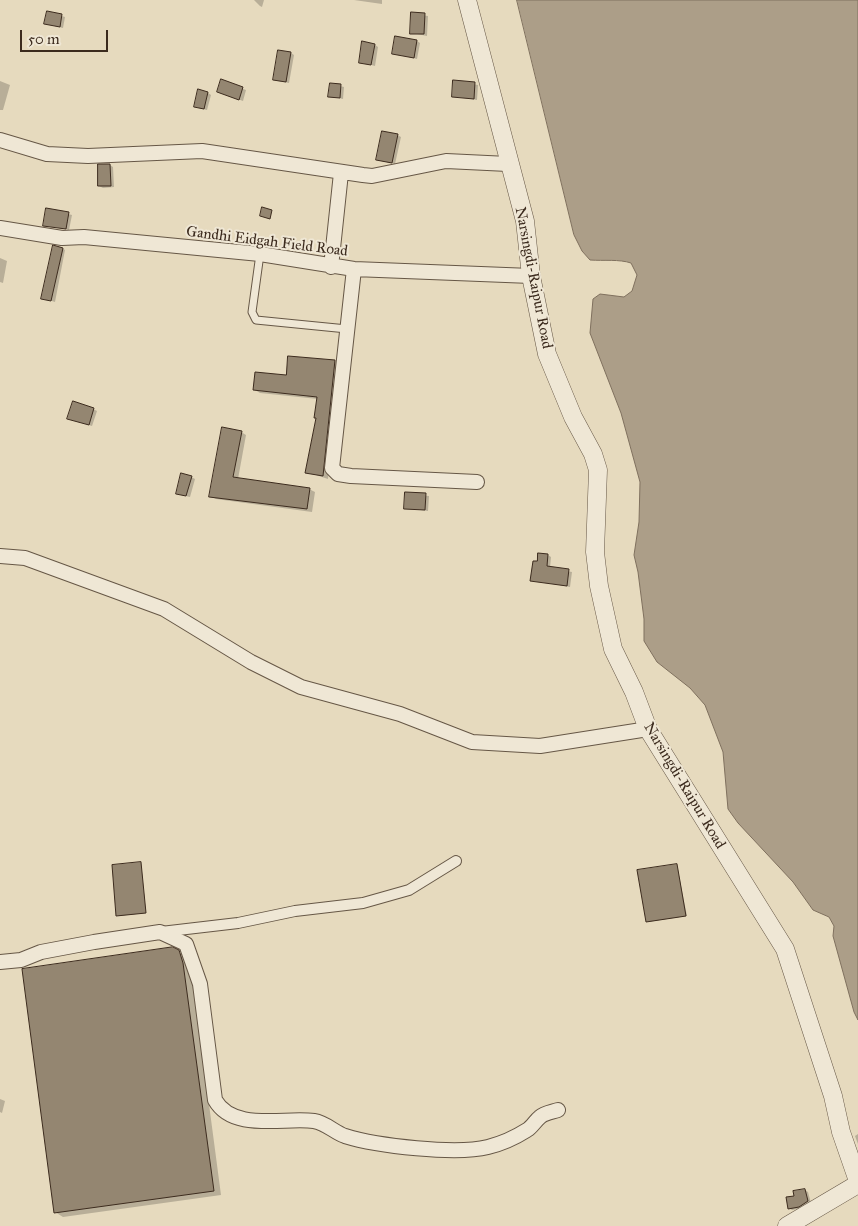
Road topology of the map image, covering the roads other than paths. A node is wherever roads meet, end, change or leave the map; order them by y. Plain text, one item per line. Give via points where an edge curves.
1 (467, 0) edge
2 (0, 140) edge
3 (508, 164) junction
4 (341, 173) junction
5 (0, 228) edge
6 (260, 254) junction
7 (331, 266) junction
8 (354, 269) junction
9 (531, 276) junction
10 (347, 329) junction
11 (478, 482) dead end
12 (0, 556) edge
13 (648, 729) junction
14 (456, 860) dead end
15 (160, 932) junction
16 (0, 962) edge
17 (558, 1110) dead end
18 (858, 1183) edge
19 (787, 1226) edge

1 - 3 street, Narsingdi-Raipur Road
2 - 4 street via 47,154 88,156 202,151
3 - 4 street via 446,161 372,176
3 - 9 street, Narsingdi-Raipur Road via 525,221
4 - 7 street
5 - 6 street, Gandhi Eidgah Field Road via 62,238 84,237
6 - 7 street, Gandhi Eidgah Field Road
6 - 10 lane via 252,312 256,320
7 - 8 street, Gandhi Eidgah Field Road
8 - 9 street, Gandhi Eidgah Field Road
8 - 10 street
9 - 13 street, Narsingdi-Raipur Road via 547,354 598,470 595,552 599,586 613,649
10 - 11 street via 331,465 334,471 350,476
12 - 13 street via 25,558 164,609 251,662 301,687 400,714 472,742 540,746
13 - 18 street, Narsingdi-Raipur Road via 785,949
14 - 15 street via 409,890 363,903
15 - 16 street
15 - 17 street via 186,944 191,957 200,984 215,1100 227,1114 244,1120 315,1121 343,1135 363,1140 466,1150 489,1147 528,1130 541,1116
18 - 19 street

